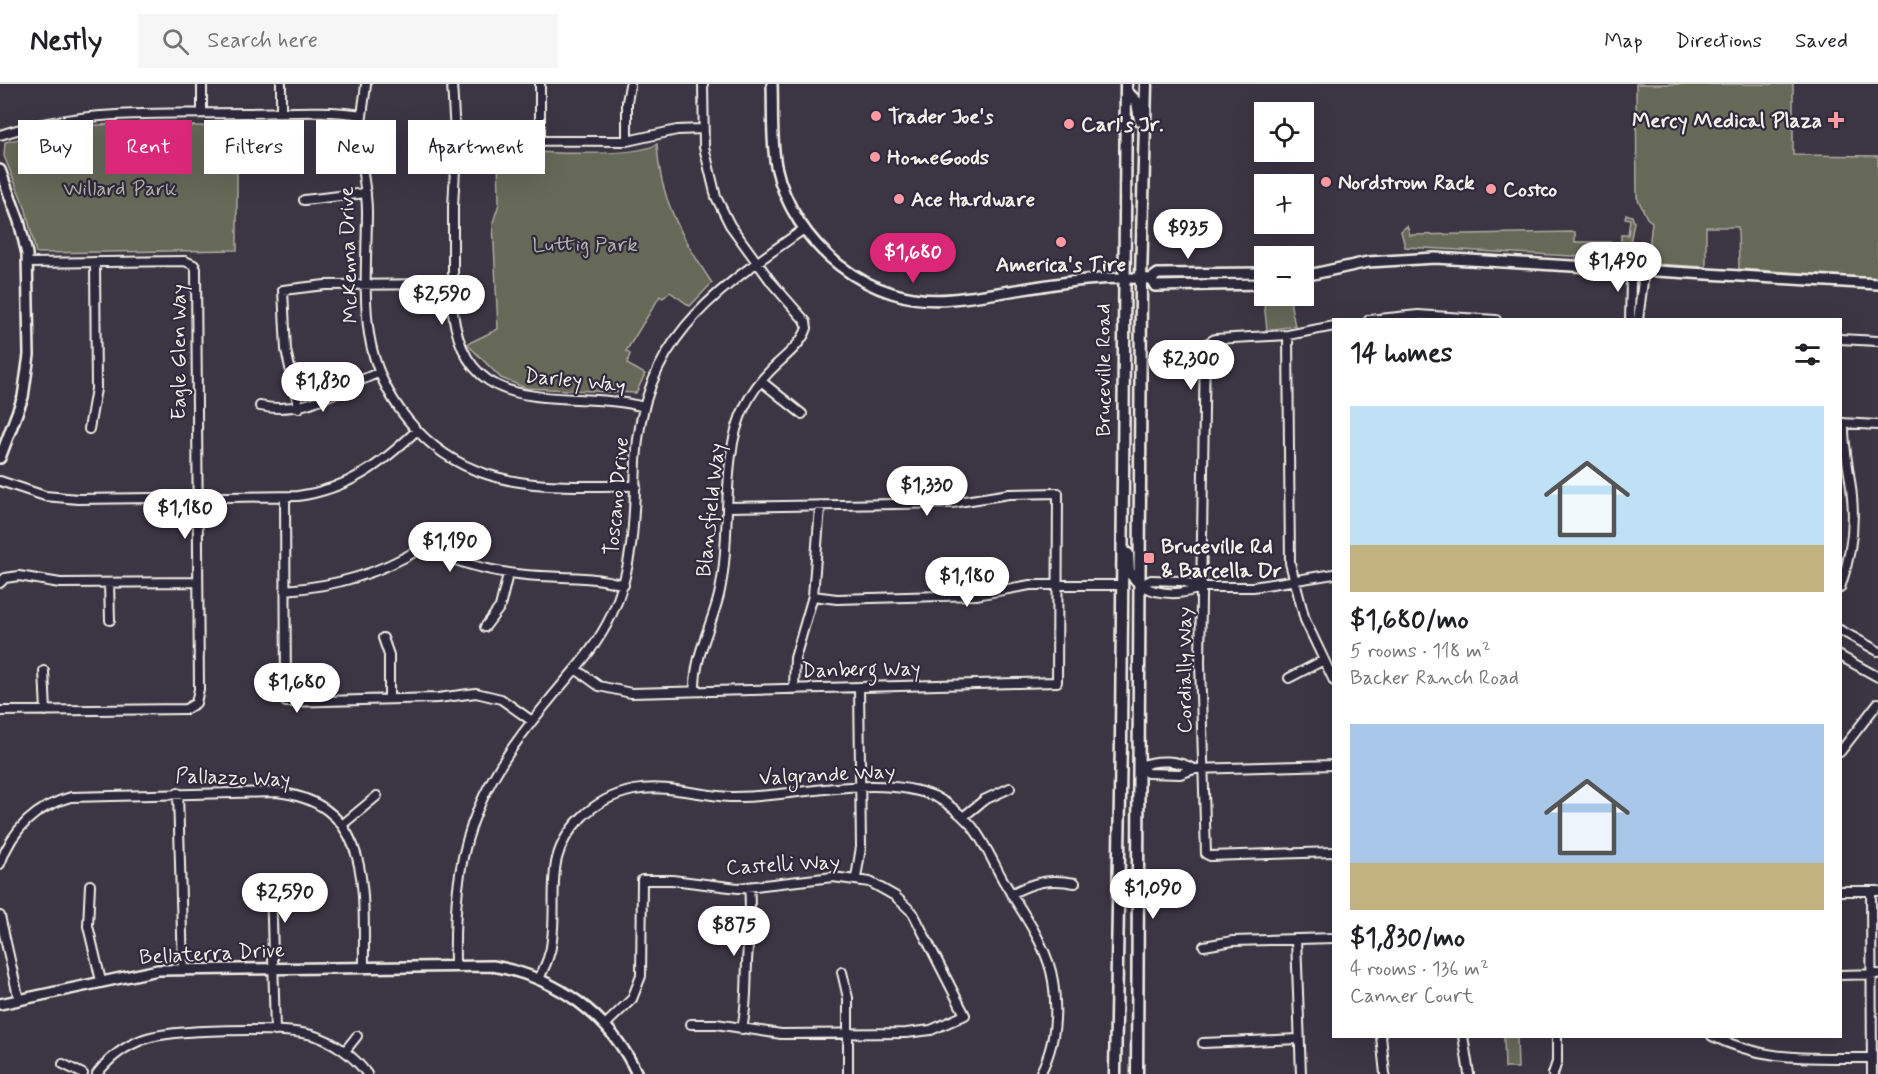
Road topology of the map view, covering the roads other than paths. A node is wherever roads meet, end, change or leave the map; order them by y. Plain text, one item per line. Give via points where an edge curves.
1 (202, 84) edge
2 (281, 84) edge
3 (366, 84) edge
4 (452, 84) edge
5 (540, 84) edge
6 (703, 84) edge
7 (772, 84) edge
8 (1146, 84) edge
9 (630, 85) edge
10 (1126, 88) edge
11 (281, 112) junction
12 (202, 113) junction
13 (362, 115) junction
14 (454, 120) edge
15 (540, 120) edge
16 (703, 129) junction
17 (0, 135) edge
18 (627, 141) junction
19 (545, 142) edge
20 (0, 170) edge
21 (455, 174) edge
22 (1144, 179) junction
23 (366, 193) junction
24 (304, 200) dead end
25 (804, 229) junction
26 (28, 262) junction
27 (95, 262) junction
28 (757, 262) junction
29 (1637, 270) junction
30 (1314, 272) edge
31 (1254, 273) edge
32 (1123, 278) junction
33 (1146, 279) junction
34 (453, 284) junction
35 (1254, 284) edge
36 (1878, 284) edge
37 (367, 285) junction
38 (1383, 318) edge
39 (1456, 318) edge
40 (1630, 318) edge
41 (1638, 318) edge
42 (1332, 326) edge
43 (1288, 335) junction
44 (1842, 339) edge
45 (1878, 341) edge
46 (378, 373) junction
47 (761, 381) junction
48 (260, 406) dead end
49 (644, 407) junction
50 (299, 408) junction
51 (802, 414) dead end
52 (1842, 423) edge
53 (1878, 425) edge
54 (89, 429) dead end
55 (417, 430) junction
56 (0, 458) edge
57 (0, 481) edge
58 (636, 486) junction
59 (285, 497) junction
60 (198, 499) junction
61 (1122, 505) junction
62 (729, 507) junction
63 (820, 507) junction
64 (508, 573) junction
65 (1332, 574) edge
66 (1842, 580) edge
67 (198, 582) junction
68 (1295, 582) junction
69 (0, 583) edge
70 (109, 583) junction
71 (624, 585) junction
72 (1121, 585) junction
73 (1141, 585) junction
74 (1057, 586) junction
75 (1202, 587) junction
76 (285, 590) junction
77 (813, 596) junction
78 (110, 620) dead end
79 (485, 627) dead end
80 (1842, 631) edge
81 (383, 638) dead end
82 (1878, 651) edge
83 (1842, 657) edge
84 (1322, 661) junction
85 (577, 670) junction
86 (44, 671) dead end
87 (1878, 677) edge
88 (1289, 678) dead end
89 (1332, 678) edge
90 (859, 687) junction
91 (794, 689) junction
92 (1120, 689) junction
93 (695, 691) junction
94 (389, 699) junction
95 (1878, 703) edge
96 (0, 711) edge
97 (46, 711) junction
98 (532, 721) junction
99 (1842, 749) edge
100 (1332, 765) edge
101 (1140, 766) junction
102 (1198, 769) junction
103 (860, 788) junction
104 (1010, 788) dead end
105 (178, 793) junction
106 (377, 796) dead end
107 (963, 817) junction
108 (342, 825) junction
109 (1332, 852) edge
110 (0, 864) edge
111 (856, 878) junction
112 (271, 882) dead end
113 (1075, 884) dead end
114 (90, 885) dead end
115 (749, 887) junction
116 (1842, 891) edge
117 (1874, 891) edge
118 (1011, 894) junction
119 (0, 916) edge
120 (1332, 938) edge
121 (1296, 939) junction
122 (3, 944) edge
123 (1204, 946) dead end
124 (455, 965) junction
125 (364, 966) junction
126 (274, 968) junction
127 (183, 969) junction
128 (842, 972) dead end
129 (1875, 974) edge
130 (1842, 975) edge
131 (539, 979) junction
132 (101, 981) junction
133 (19, 1000) junction
134 (0, 1004) edge
135 (691, 1024) dead end
136 (605, 1025) junction
137 (742, 1029) junction
138 (275, 1031) junction
139 (848, 1034) junction
140 (357, 1036) dead end
141 (1381, 1038) edge
142 (1463, 1038) edge
143 (1557, 1038) edge
144 (1716, 1038) edge
145 (1299, 1039) junction
146 (1203, 1043) dead end
147 (345, 1051) junction
148 (1872, 1058) junction
149 (63, 1064) dead end
150 (83, 1074) edge
151 (97, 1074) edge
152 (367, 1074) edge
153 (637, 1074) edge
154 (848, 1074) edge
155 (1040, 1074) edge
156 (1115, 1074) edge
157 (1137, 1074) edge
158 (1301, 1074) edge
159 (1385, 1074) edge
160 (1469, 1074) edge
161 (1553, 1074) edge
162 (1872, 1074) edge

1 - 12 street
2 - 11 street
3 - 13 street, McKenna Drive
4 - 14 street, Darley Way
5 - 15 street
6 - 16 street
7 - 25 street via 777,167 790,206
8 - 22 main road, Bruceville Road
9 - 18 street
10 - 22 main road, Bruceville Road via 1139,110 1139,157
10 - 32 main road, Bruceville Road
11 - 12 street
11 - 13 street via 322,110
12 - 17 street via 80,117
13 - 23 street, McKenna Drive via 360,156
16 - 18 street via 677,130
16 - 28 street via 706,166 716,196 730,225
18 - 19 street
20 - 26 street via 19,221
21 - 34 street, Darley Way
22 - 33 main road, Bruceville Road
23 - 24 street
23 - 37 street, McKenna Drive
25 - 28 street, Toscano Drive
25 - 32 street via 825,254 846,270 869,284 906,296 952,299 1067,280
26 - 27 street, Eagle Glen Way
26 - 56 street via 27,376
27 - 54 street via 96,389
27 - 60 street, Eagle Glen Way via 185,261 196,269
28 - 47 street, Blansfield Way via 807,328
28 - 49 street, Toscano Drive via 712,296 686,325 657,372
29 - 30 street via 1407,258
29 - 36 street
29 - 40 street via 1631,281
29 - 41 street via 1642,281
31 - 33 street via 1158,274
32 - 33 street
32 - 61 main road, Bruceville Road
33 - 35 street via 1155,285
33 - 73 main road, Bruceville Road
34 - 37 street
34 - 49 street, Darley Way via 459,341 474,365 500,387 526,397 614,400
37 - 46 street, McKenna Drive via 369,334
37 - 50 street via 283,290 286,350
38 - 39 street
42 - 43 street, Cordially Way
43 - 68 street via 1289,549
43 - 75 street, Cordially Way via 1215,339 1205,345
44 - 45 street
46 - 50 street
46 - 55 street, McKenna Drive
47 - 51 street
47 - 62 street, Blansfield Way via 745,407 733,441
48 - 50 street
49 - 58 street, Toscano Drive
52 - 53 street
52 - 66 street via 1853,518
55 - 58 street, McKenna Drive via 460,463 505,479 539,484
55 - 59 street via 382,463 349,483
57 - 60 street via 59,498
58 - 71 street, Toscano Drive via 632,548
59 - 60 street
59 - 76 street
60 - 67 street
61 - 72 main road, Bruceville Road
61 - 73 main road, Bruceville Road via 1128,532 1129,572
62 - 63 street
62 - 93 street, Blansfield Way via 724,568 714,613 698,656
63 - 74 street via 952,503 1009,494 1058,494
63 - 77 street
64 - 71 street via 596,578
64 - 76 street via 460,563 423,547 357,578
64 - 79 street via 500,607
65 - 68 street
67 - 70 street
67 - 97 street via 199,689 192,708
68 - 75 street
68 - 84 street
69 - 70 street via 19,576 42,582
70 - 78 street
71 - 85 street, Toscano Drive via 605,629
72 - 74 street
72 - 92 main road, Bruceville Road
73 - 75 street via 1160,592
73 - 75 street via 1151,580 1181,581
73 - 101 main road, Bruceville Road
74 - 77 street via 1015,587 976,595 837,599
74 - 90 street, Danberg Way via 1057,682
75 - 102 street, Cordially Way
76 - 94 street via 285,702
77 - 91 street via 795,658
80 - 82 street
81 - 94 street via 389,655
83 - 87 street
84 - 88 street
84 - 89 street
85 - 93 street, Danberg Way via 599,686 622,693
85 - 98 street, Toscano Drive
86 - 97 street
90 - 91 street, Danberg Way
90 - 103 street
91 - 93 street, Danberg Way
92 - 101 main road, Bruceville Road via 1126,715 1127,756 1132,764
92 - 156 main road, Bruceville Road
94 - 98 street via 485,694
95 - 99 street
96 - 97 street
98 - 124 street, Toscano Drive via 492,780 465,841 456,890
100 - 102 street
101 - 102 street via 1175,762
101 - 157 main road, Bruceville Road
102 - 109 street, Cordially Way via 1206,854
103 - 107 street, Valgrande Way via 922,792
103 - 111 street via 861,848
103 - 131 street, Valgrande Way via 742,797 644,789 620,794 597,805 571,830 557,857 552,887 552,942
104 - 107 street via 984,800
105 - 108 street, Pallazzo Way via 289,794 320,806
105 - 110 street, Pallazzo Way via 86,795 62,800 21,826
105 - 127 street
106 - 108 street
107 - 118 street, Valgrande Way
108 - 125 street, Pallazzo Way via 360,863
111 - 115 street, Castelli Way
111 - 139 street, Castelli Way via 883,888 913,913 965,1015 921,1032
112 - 126 street
113 - 118 street via 1041,881
114 - 132 street via 88,926
115 - 136 street, Castelli Way via 642,880 641,976 632,999
115 - 137 street via 752,924
116 - 117 street
117 - 129 street
118 - 155 street, Valgrande Way via 1044,953 1053,980 1054,1033
119 - 122 street
120 - 121 street
121 - 123 street via 1233,940
121 - 145 street
122 - 133 street
124 - 125 street, Bellaterra Drive
124 - 131 street, Bellaterra Drive via 499,967
125 - 126 street, Bellaterra Drive
126 - 127 street, Bellaterra Drive
126 - 138 street
127 - 132 street, Bellaterra Drive via 140,972
128 - 139 street via 848,999
129 - 130 street
129 - 148 street
131 - 136 street, Bellaterra Drive via 575,998
132 - 133 street, Bellaterra Drive
133 - 134 street, Bellaterra Drive
135 - 137 street, Castelli Way
136 - 153 street, Bellaterra Drive
137 - 139 street, Castelli Way via 781,1034
138 - 147 street via 313,1035
138 - 151 street via 150,1037 118,1053
139 - 154 street
140 - 147 street
141 - 159 street
142 - 160 street
143 - 161 street
144 - 148 street via 1766,1056
145 - 146 street
145 - 158 street
147 - 152 street
148 - 162 street
149 - 150 street

